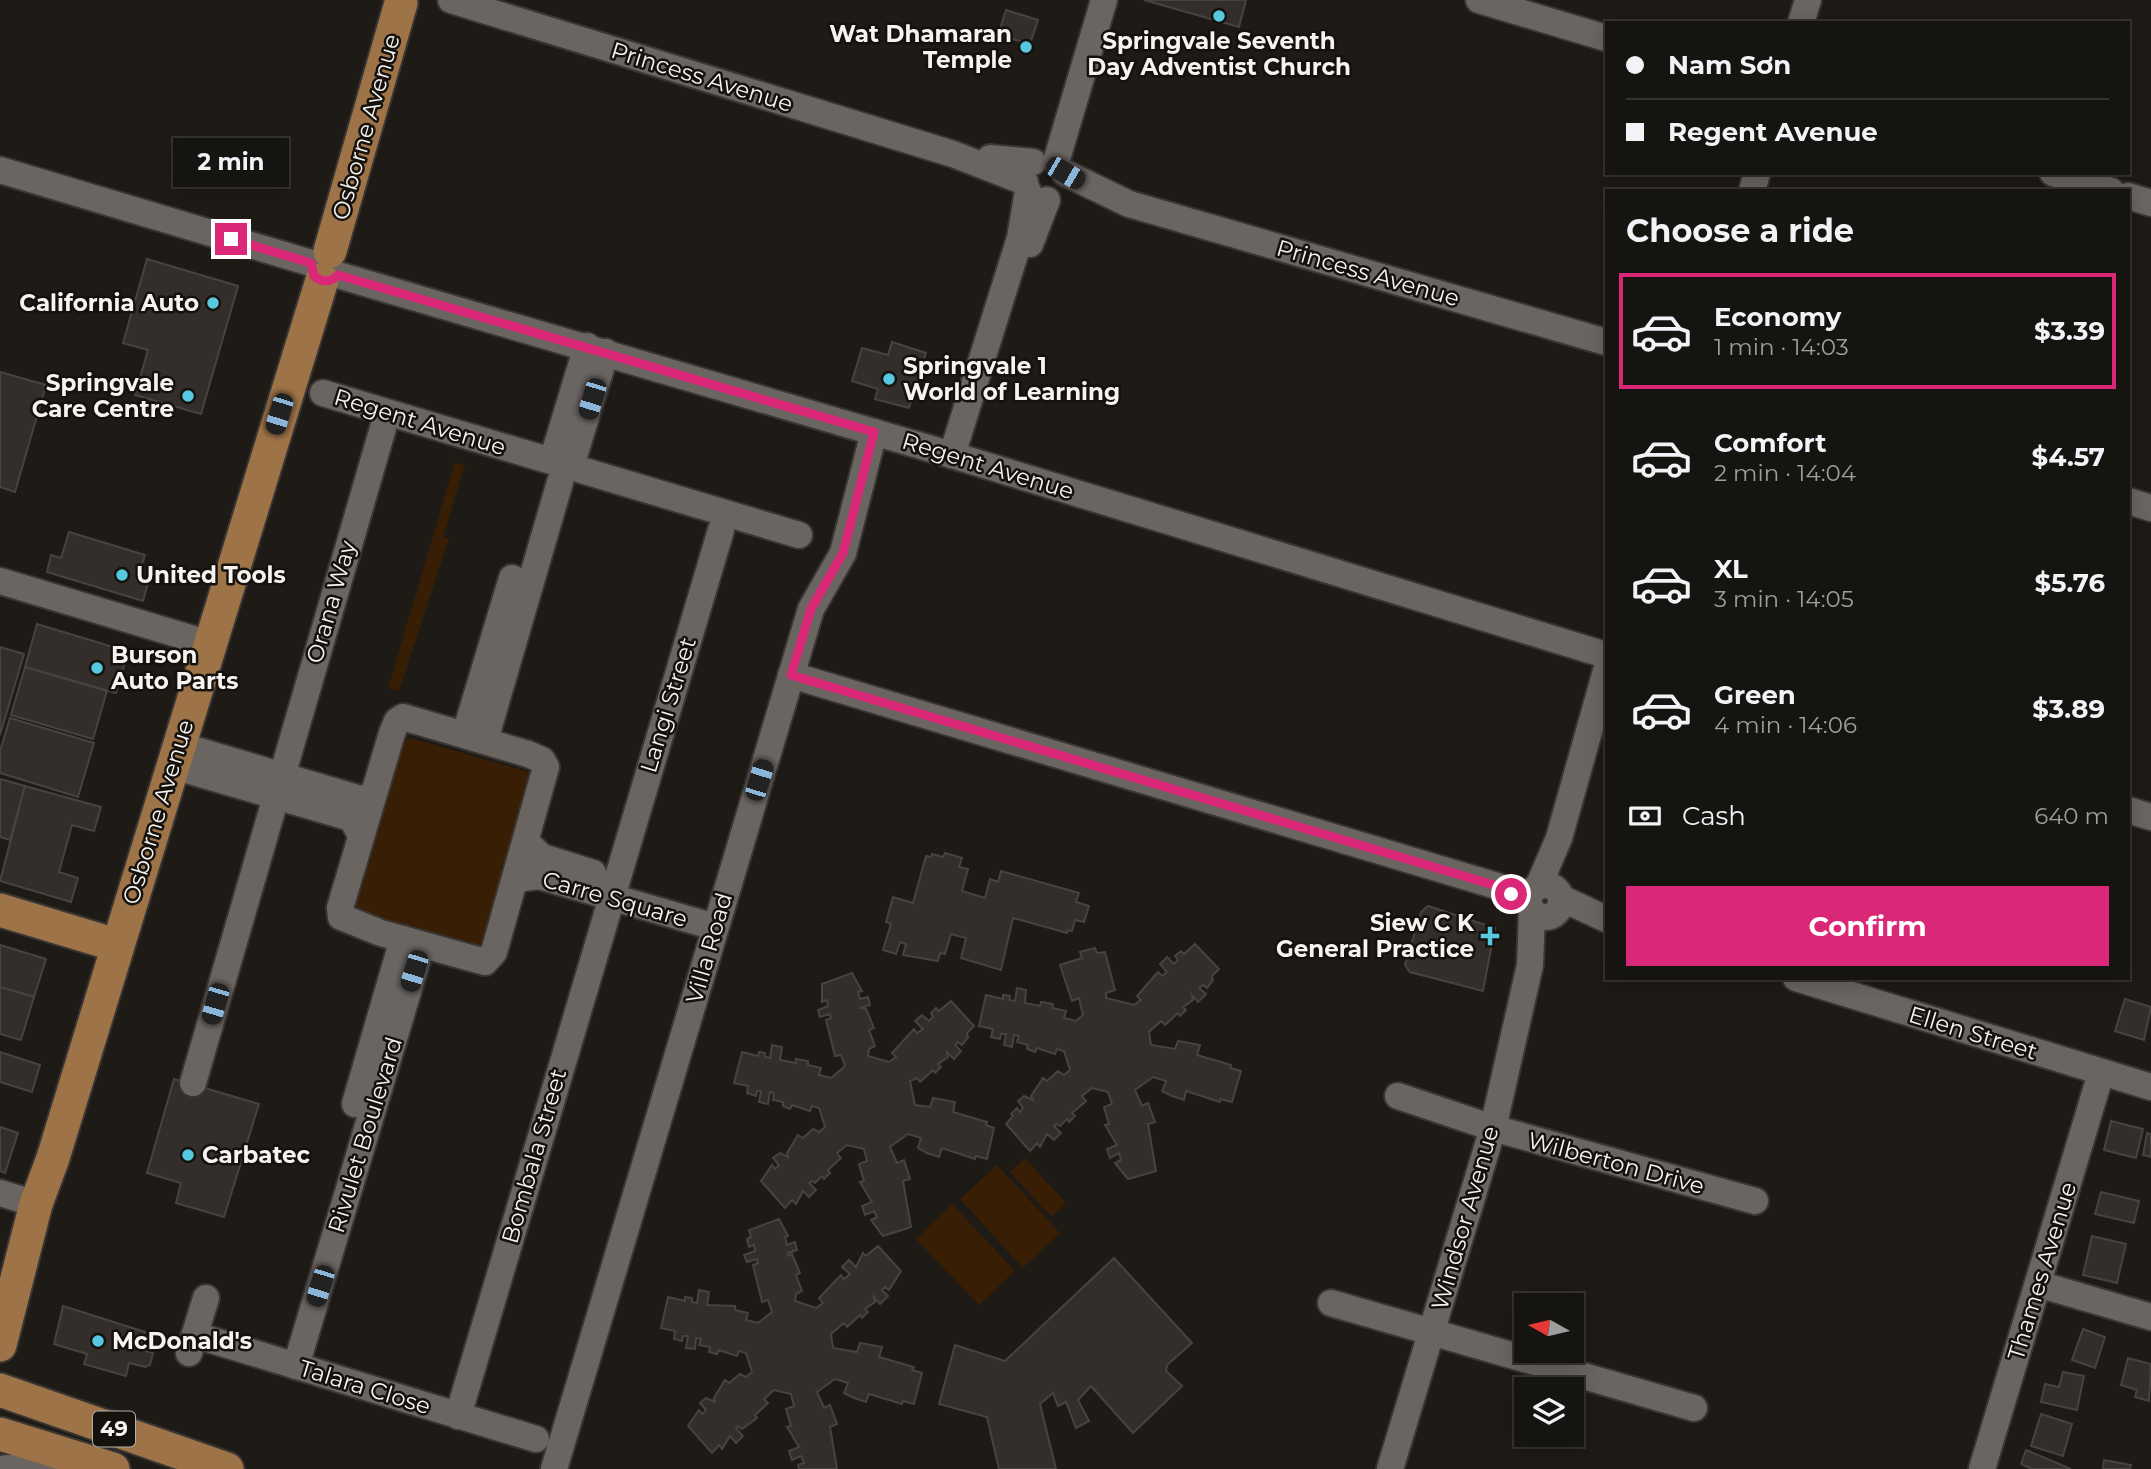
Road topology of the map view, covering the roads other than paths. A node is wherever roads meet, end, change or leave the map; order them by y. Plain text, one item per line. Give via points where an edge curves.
1 (451, 0) edge
2 (1089, 0) edge
3 (1104, 0) edge
4 (1479, 0) edge
5 (1808, 0) edge
6 (404, 1) edge
7 (1802, 21) edge
8 (1605, 38) edge
9 (0, 170) edge
10 (2059, 175) edge
11 (1044, 178) junction
12 (2105, 189) edge
13 (2130, 197) edge
14 (2151, 203) edge
15 (325, 267) junction
16 (1605, 342) edge
17 (596, 349) junction
18 (323, 393) dead end
19 (383, 428) dead end
20 (874, 432) junction
21 (958, 457) junction
22 (557, 471) junction
23 (2130, 502) edge
24 (2151, 508) edge
25 (720, 530) dead end
26 (799, 535) dead end
27 (0, 581) edge
28 (211, 645) junction
29 (1604, 657) edge
30 (791, 675) junction
31 (475, 737) junction
32 (176, 755) junction
33 (277, 786) junction
34 (372, 799) junction
35 (2130, 811) edge
36 (2151, 817) edge
37 (361, 835) junction
38 (527, 843) junction
39 (516, 879) junction
40 (613, 888) junction
41 (1545, 901) junction
42 (0, 910) edge
43 (1601, 917) edge
44 (717, 918) junction
45 (413, 942) junction
46 (116, 945) junction
47 (1802, 980) edge
48 (2102, 1073) junction
49 (193, 1083) dead end
50 (2151, 1087) edge
51 (1398, 1096) dead end
52 (1493, 1128) junction
53 (0, 1193) edge
54 (1755, 1201) dead end
55 (36, 1204) junction
56 (2038, 1284) junction
57 (206, 1298) dead end
58 (1331, 1303) dead end
59 (5, 1315) edge
60 (2151, 1317) edge
61 (1431, 1333) junction
62 (0, 1345) edge
63 (287, 1363) junction
64 (0, 1390) edge
65 (1694, 1408) dead end
66 (458, 1416) junction
67 (0, 1434) edge
68 (536, 1439) dead end
69 (99, 1464) edge
70 (0, 1469) edge
71 (227, 1469) edge
72 (554, 1469) edge
73 (1390, 1469) edge
74 (1982, 1469) edge

1 - 11 street, Princess Avenue
2 - 11 street
3 - 11 street
4 - 8 street
5 - 7 street
6 - 15 main road, Osborne Avenue
9 - 15 street, Regent Avenue
10 - 12 street
11 - 16 street, Princess Avenue
11 - 21 street via 1020,238
13 - 14 street
15 - 17 street, Regent Avenue
15 - 28 main road, Osborne Avenue
17 - 20 street, Regent Avenue
17 - 22 street
18 - 22 street, Regent Avenue
19 - 33 street, Orana Way
20 - 21 street, Regent Avenue
20 - 30 street, Villa Road via 843,553 811,609
21 - 29 street, Regent Avenue
22 - 26 street, Regent Avenue
22 - 31 street
23 - 24 street
25 - 40 street, Langi Street
27 - 28 street
28 - 32 main road, Osborne Avenue
29 - 41 street, Windsor Avenue
30 - 41 street
30 - 44 street, Villa Road
31 - 34 street, Carre Square via 411,718 400,719
31 - 38 street, Carre Square via 544,763 545,778
32 - 33 street
32 - 46 main road, Osborne Avenue
33 - 34 street
33 - 37 street via 351,818
33 - 49 street, Orana Way
34 - 37 street, Carre Square
35 - 36 street
37 - 45 street, Carre Square via 341,917
38 - 39 street, Carre Square
38 - 40 street, Carre Square via 542,857
39 - 40 street, Carre Square via 539,876
39 - 45 street, Carre Square via 489,960 476,962
40 - 44 street, Carre Square
40 - 66 street, Bombala Street
41 - 43 street
41 - 52 street, Windsor Avenue
42 - 46 main road
44 - 72 street, Villa Road
45 - 63 street, Rivulet Boulevard
46 - 55 main road, Osborne Avenue
47 - 48 street, Ellen Street
48 - 50 street, Ellen Street
48 - 56 street, Thames Avenue
51 - 52 street, Wilberton Drive
52 - 54 street, Wilberton Drive
52 - 61 street, Windsor Avenue
53 - 55 street
55 - 59 main road, Osborne Avenue
56 - 60 street
56 - 74 street, Thames Avenue
57 - 63 street, Talara Close via 192,1344
58 - 61 street
59 - 62 main road, Osborne Avenue
61 - 65 street
61 - 73 street, Windsor Avenue
63 - 66 street, Talara Close
64 - 71 main road, 49
66 - 68 street, Talara Close
67 - 69 main road, 49
69 - 70 street

